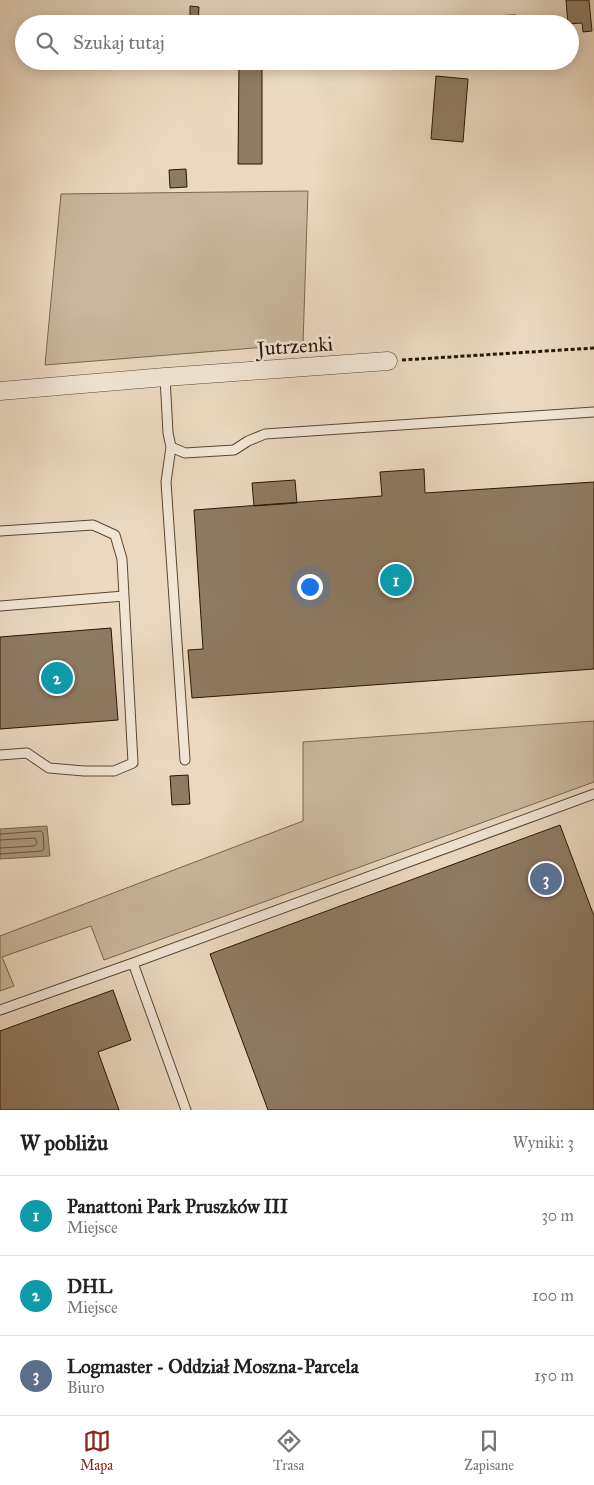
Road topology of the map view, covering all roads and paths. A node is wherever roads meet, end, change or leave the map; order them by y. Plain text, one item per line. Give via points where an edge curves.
1 (594, 348) edge
2 (388, 361) joint
3 (165, 377) junction
4 (0, 391) edge
5 (594, 412) edge
6 (171, 448) junction
7 (0, 531) edge
8 (124, 596) junction
9 (0, 606) edge
10 (0, 755) edge
11 (185, 760) dead end
12 (594, 794) edge
13 (133, 963) junction
14 (0, 1010) edge
15 (186, 1110) edge

1 - 2 path
2 - 3 street, Jutrzenki
3 - 4 street, Jutrzenki
3 - 6 lane
5 - 6 lane via 265,434 234,450 185,453
6 - 11 lane via 166,482
7 - 8 lane via 93,525 115,536 122,559
8 - 9 lane
8 - 10 lane via 133,763 114,771 84,771 49,768 27,753
12 - 13 lane
13 - 14 lane
13 - 15 lane

